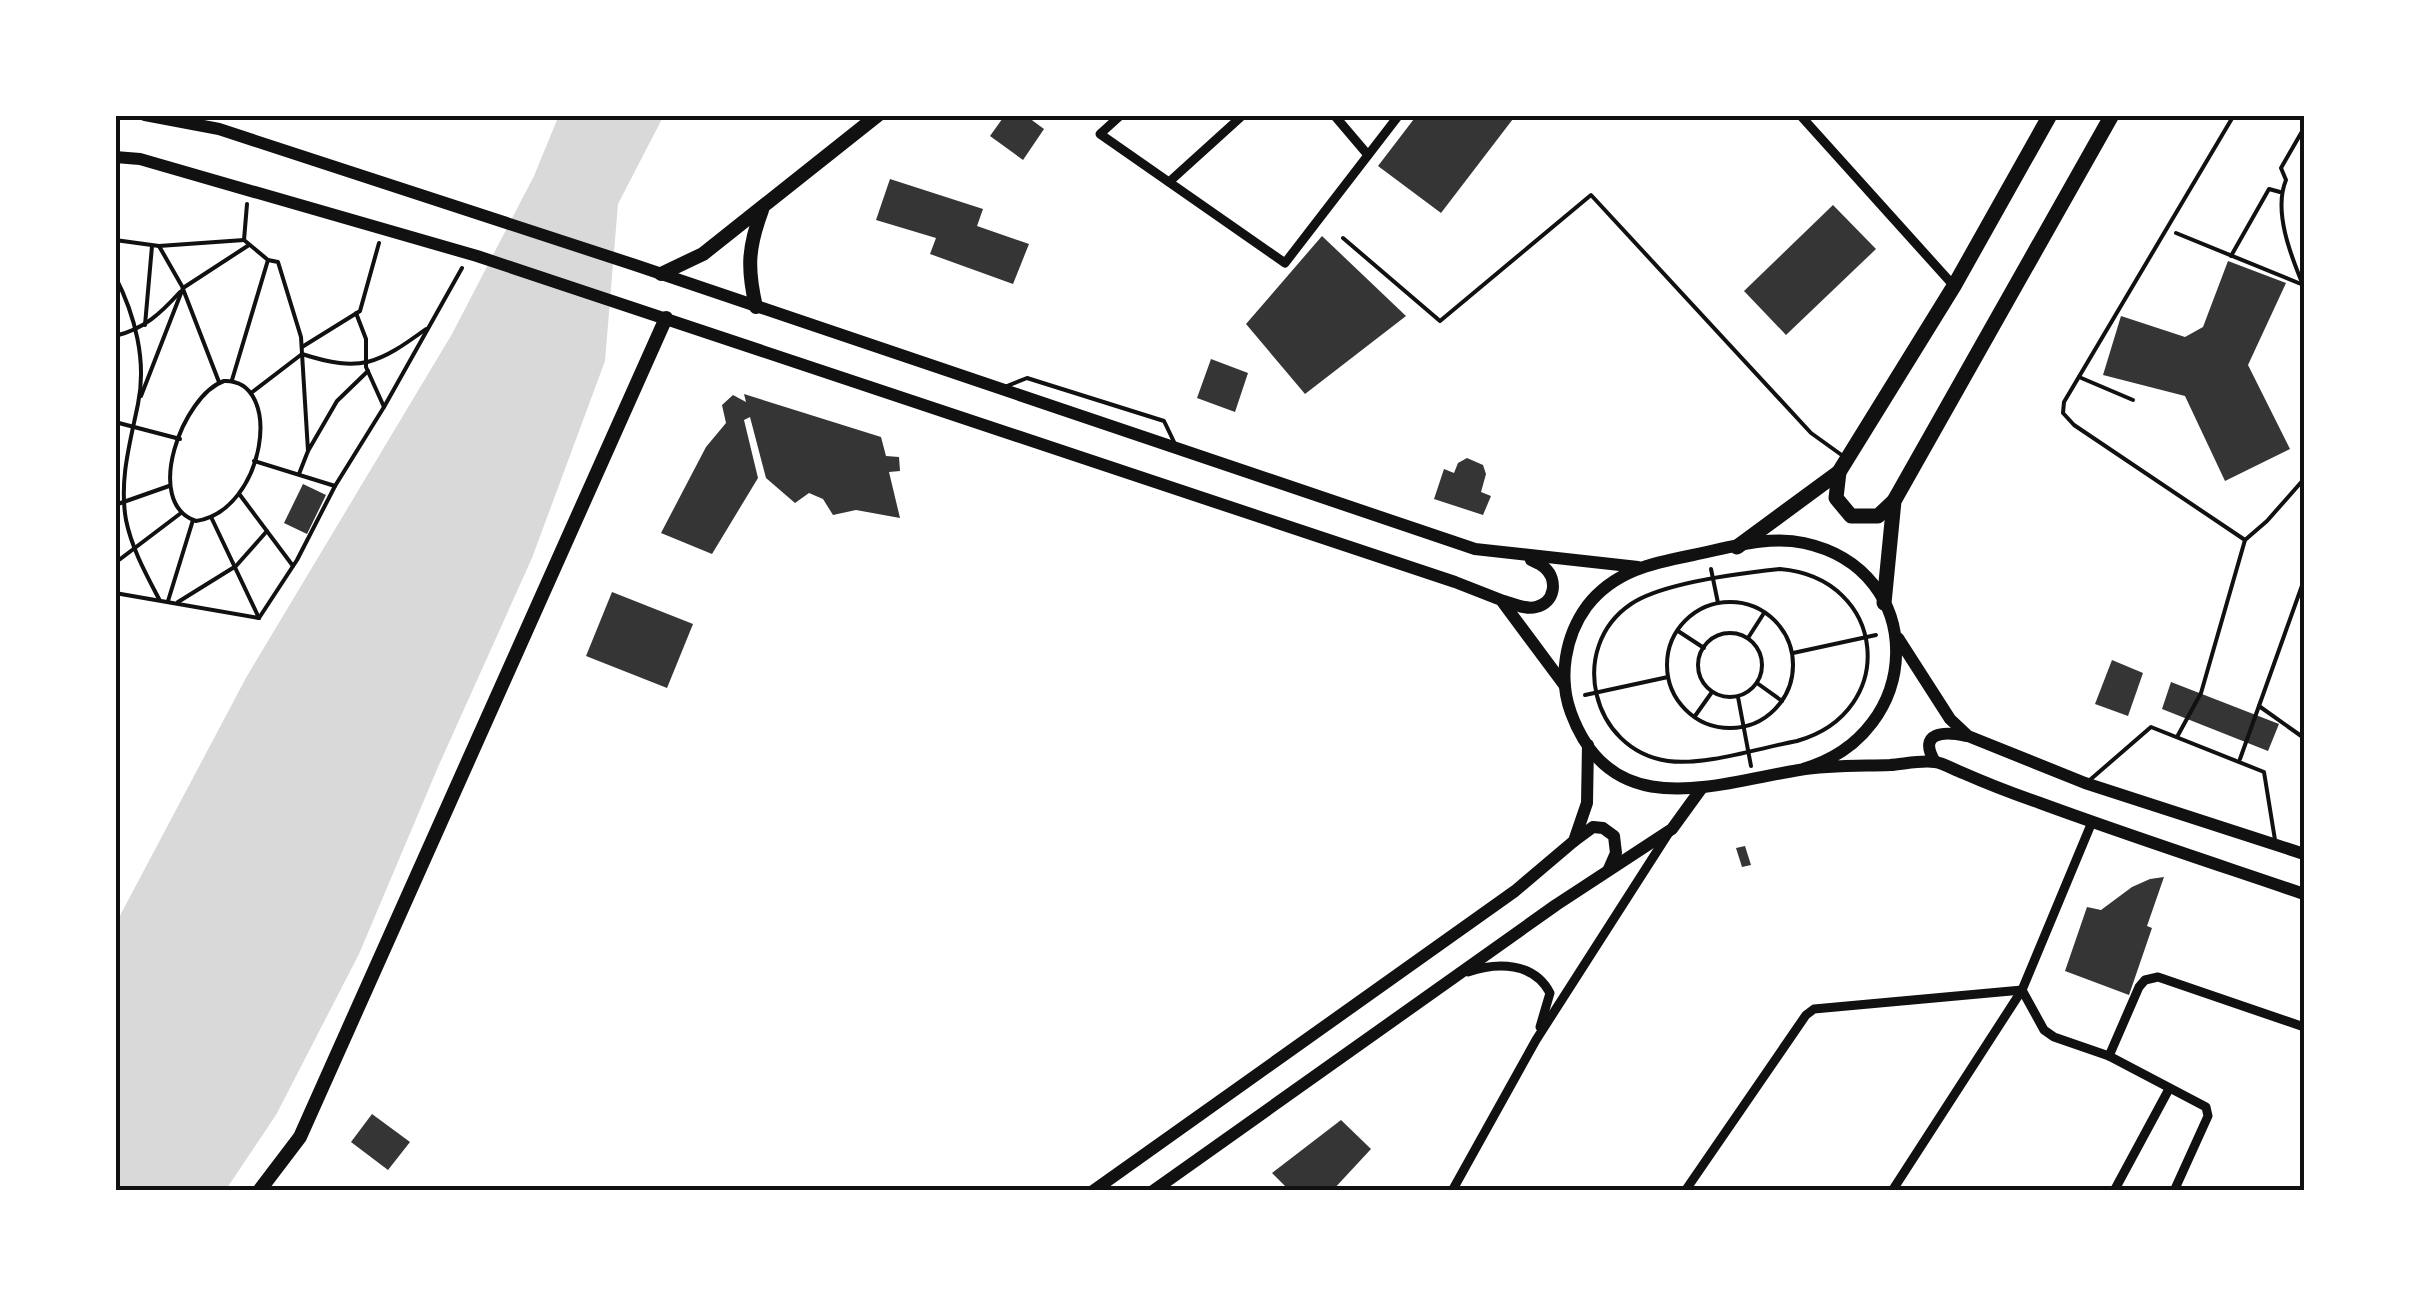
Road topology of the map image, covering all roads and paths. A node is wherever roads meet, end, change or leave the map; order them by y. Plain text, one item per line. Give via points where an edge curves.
1 (144, 115) edge
2 (878, 115) edge
3 (1121, 115) edge
4 (1243, 115) edge
5 (1334, 115) edge
6 (1399, 115) edge
7 (1800, 115) edge
8 (2050, 115) edge
9 (2112, 115) edge
10 (2234, 115) edge
11 (2304, 128) edge
12 (1368, 155) junction
13 (115, 159) edge
14 (1169, 182) junction
15 (248, 190) junction
16 (2280, 192) junction
17 (762, 210) junction
18 (383, 229) junction
19 (2166, 230) junction
20 (1342, 238) dead end
21 (115, 240) edge
22 (244, 240) junction
23 (156, 245) junction
24 (248, 246) junction
25 (474, 255) junction
26 (2231, 256) junction
27 (268, 260) junction
28 (661, 274) junction
29 (115, 276) edge
30 (1954, 286) junction
31 (2304, 286) edge
32 (184, 288) junction
33 (756, 306) junction
34 (356, 313) junction
35 (666, 318) junction
36 (144, 326) junction
37 (430, 326) junction
38 (138, 330) junction
39 (115, 336) edge
40 (302, 351) junction
41 (366, 363) junction
42 (368, 371) junction
43 (2078, 378) junction
44 (232, 380) junction
45 (219, 382) junction
46 (999, 389) junction
47 (251, 393) junction
48 (2133, 400) dead end
49 (139, 402) junction
50 (384, 408) junction
51 (115, 422) edge
52 (131, 426) junction
53 (180, 439) junction
54 (1177, 449) junction
55 (308, 450) junction
56 (254, 461) junction
57 (1843, 465) junction
58 (299, 475) junction
59 (2304, 479) edge
60 (169, 486) junction
61 (335, 486) junction
62 (240, 495) junction
63 (1894, 501) junction
64 (124, 502) junction
65 (115, 505) edge
66 (181, 513) junction
67 (212, 519) junction
68 (193, 520) junction
69 (267, 531) junction
70 (2245, 540) junction
71 (1736, 547) junction
72 (133, 548) junction
73 (1707, 552) junction
74 (1525, 556) junction
75 (115, 563) edge
76 (236, 566) junction
77 (293, 566) junction
78 (1638, 568) junction
79 (1713, 580) junction
80 (2304, 580) edge
81 (115, 593) edge
82 (160, 599) junction
83 (1502, 600) junction
84 (168, 601) junction
85 (176, 603) junction
86 (1718, 603) junction
87 (1884, 604) junction
88 (1765, 612) junction
89 (259, 618) junction
90 (1678, 631) junction
91 (1894, 632) junction
92 (1748, 638) junction
93 (1866, 638) junction
94 (1704, 648) junction
95 (1793, 653) junction
96 (1668, 677) junction
97 (1757, 683) junction
98 (1566, 692) junction
99 (1712, 692) junction
100 (1595, 693) junction
101 (1738, 696) junction
102 (1782, 702) junction
103 (2258, 706) junction
104 (1694, 717) junction
105 (1744, 727) junction
106 (1968, 736) junction
107 (2176, 736) junction
108 (2304, 738) edge
109 (1588, 745) junction
110 (1748, 751) junction
111 (2239, 761) junction
112 (1935, 762) junction
113 (1804, 769) junction
114 (1753, 779) junction
115 (2085, 783) junction
116 (1701, 789) junction
117 (2092, 822) junction
118 (1672, 828) junction
119 (1574, 841) junction
120 (2276, 845) junction
121 (2304, 854) edge
122 (1610, 869) junction
123 (2304, 894) edge
124 (1456, 976) junction
125 (2022, 990) junction
126 (2304, 1027) edge
127 (1536, 1040) junction
128 (2109, 1056) junction
129 (2169, 1089) junction
130 (259, 1191) edge
131 (1093, 1191) edge
132 (1153, 1191) edge
133 (1452, 1191) edge
134 (1686, 1191) edge
135 (1892, 1191) edge
136 (2114, 1191) edge
137 (2174, 1191) edge

1 - 28 main road via 219,129
2 - 17 main road
3 - 14 street via 1100,134
4 - 14 street
5 - 12 street
6 - 12 street
7 - 30 street
8 - 30 highway
9 - 63 highway
10 - 19 lane
11 - 16 path via 2281,168 2286,180
12 - 14 street via 1285,262
13 - 15 main road
15 - 18 main road
15 - 22 path
16 - 26 path via 2269,189
16 - 31 path via 2289,252
17 - 28 main road via 703,254
17 - 33 main road via 750,242 748,275
18 - 25 main road
18 - 34 path
19 - 26 path
19 - 43 lane
20 - 57 lane via 1440,321 1591,195
21 - 23 path
22 - 23 path
22 - 24 path
23 - 32 path
23 - 36 path
24 - 27 path
24 - 32 path
25 - 35 main road
25 - 37 path
26 - 31 path
27 - 40 path via 278,262
27 - 44 path
28 - 33 main road
29 - 38 path
30 - 57 highway
32 - 36 path
32 - 45 path
32 - 49 path
33 - 46 main road
34 - 40 path
34 - 41 path
35 - 83 main road
35 - 130 main road via 300,1137
36 - 38 path
37 - 41 path
37 - 50 path
38 - 39 path
38 - 49 path
40 - 41 path via 332,364
40 - 47 path
40 - 55 path
41 - 42 path
42 - 50 path
42 - 55 path via 337,401
43 - 48 lane
43 - 70 lane via 2063,413 2074,425
44 - 45 path
44 - 47 path
45 - 53 path via 199,398
46 - 54 main road
46 - 54 lane via 1027,378 1164,421
47 - 56 path via 260,424
49 - 52 path
50 - 61 path
51 - 52 path
52 - 53 path
52 - 64 path
53 - 60 path
54 - 74 main road via 1476,549
55 - 58 path
56 - 58 path
56 - 62 path
57 - 63 highway via 1836,498 1851,516 1878,516
57 - 71 highway
58 - 61 path
59 - 70 lane
60 - 64 path
60 - 66 path
61 - 77 path
62 - 67 path
62 - 69 path
63 - 87 highway
64 - 65 path
64 - 72 path
66 - 68 path
66 - 72 path
67 - 68 path
67 - 76 path
68 - 84 path
69 - 76 path
69 - 77 path
70 - 107 lane via 2200,692
71 - 73 main road
71 - 87 main road via 1780,540 1822,548 1858,570
72 - 75 path
72 - 82 path
73 - 78 main road
73 - 79 path
74 - 78 main road
74 - 83 main road via 1546,568 1553,592 1536,608
76 - 85 path
76 - 89 path
77 - 89 path
78 - 98 main road via 1602,590 1582,615 1568,644
79 - 86 path
79 - 93 path via 1780,568 1812,574 1850,603
79 - 100 path via 1648,594 1621,611 1596,652
80 - 103 lane
81 - 82 path
82 - 84 path
83 - 98 main road
84 - 85 path
85 - 89 path
86 - 88 path
86 - 90 path via 1693,614
87 - 91 main road
88 - 92 path
88 - 95 path via 1782,628
90 - 94 path
90 - 96 path
91 - 93 path
91 - 106 main road
91 - 113 main road via 1894,680 1874,725 1842,754
92 - 94 path via 1724,634
92 - 97 path via 1762,659
93 - 95 path
93 - 110 path via 1865,679 1840,720 1813,737
94 - 99 path via 1698,672
95 - 102 path via 1792,682
96 - 100 path
96 - 104 path
97 - 101 path
97 - 102 path
98 - 100 path
98 - 109 main road
99 - 101 path
99 - 104 path
100 - 110 path via 1611,728 1649,756 1680,762
101 - 105 path
102 - 105 path
103 - 108 lane
103 - 111 lane
104 - 105 path via 1714,727
105 - 110 path
106 - 112 main road via 1931,739
106 - 115 main road
107 - 111 lane
107 - 115 lane via 2151,727
109 - 116 main road via 1638,783
109 - 119 main road via 1587,803
110 - 114 path
111 - 120 lane via 2264,772
112 - 113 main road
112 - 117 main road
113 - 114 main road
114 - 116 main road
115 - 120 main road
116 - 118 main road
117 - 123 main road
117 - 125 street
118 - 122 main road
118 - 127 street
119 - 122 main road via 1593,827 1604,828 1614,836
119 - 131 main road via 1515,891
120 - 121 main road
122 - 124 main road
124 - 127 street via 1508,966 1539,978 1550,993
124 - 132 main road
125 - 128 street via 2054,1038
125 - 134 street via 1814,1009
125 - 135 street
126 - 128 street via 2158,977 2139,987
127 - 133 street
128 - 129 street
129 - 136 street
129 - 137 street via 2202,1103 2208,1116

